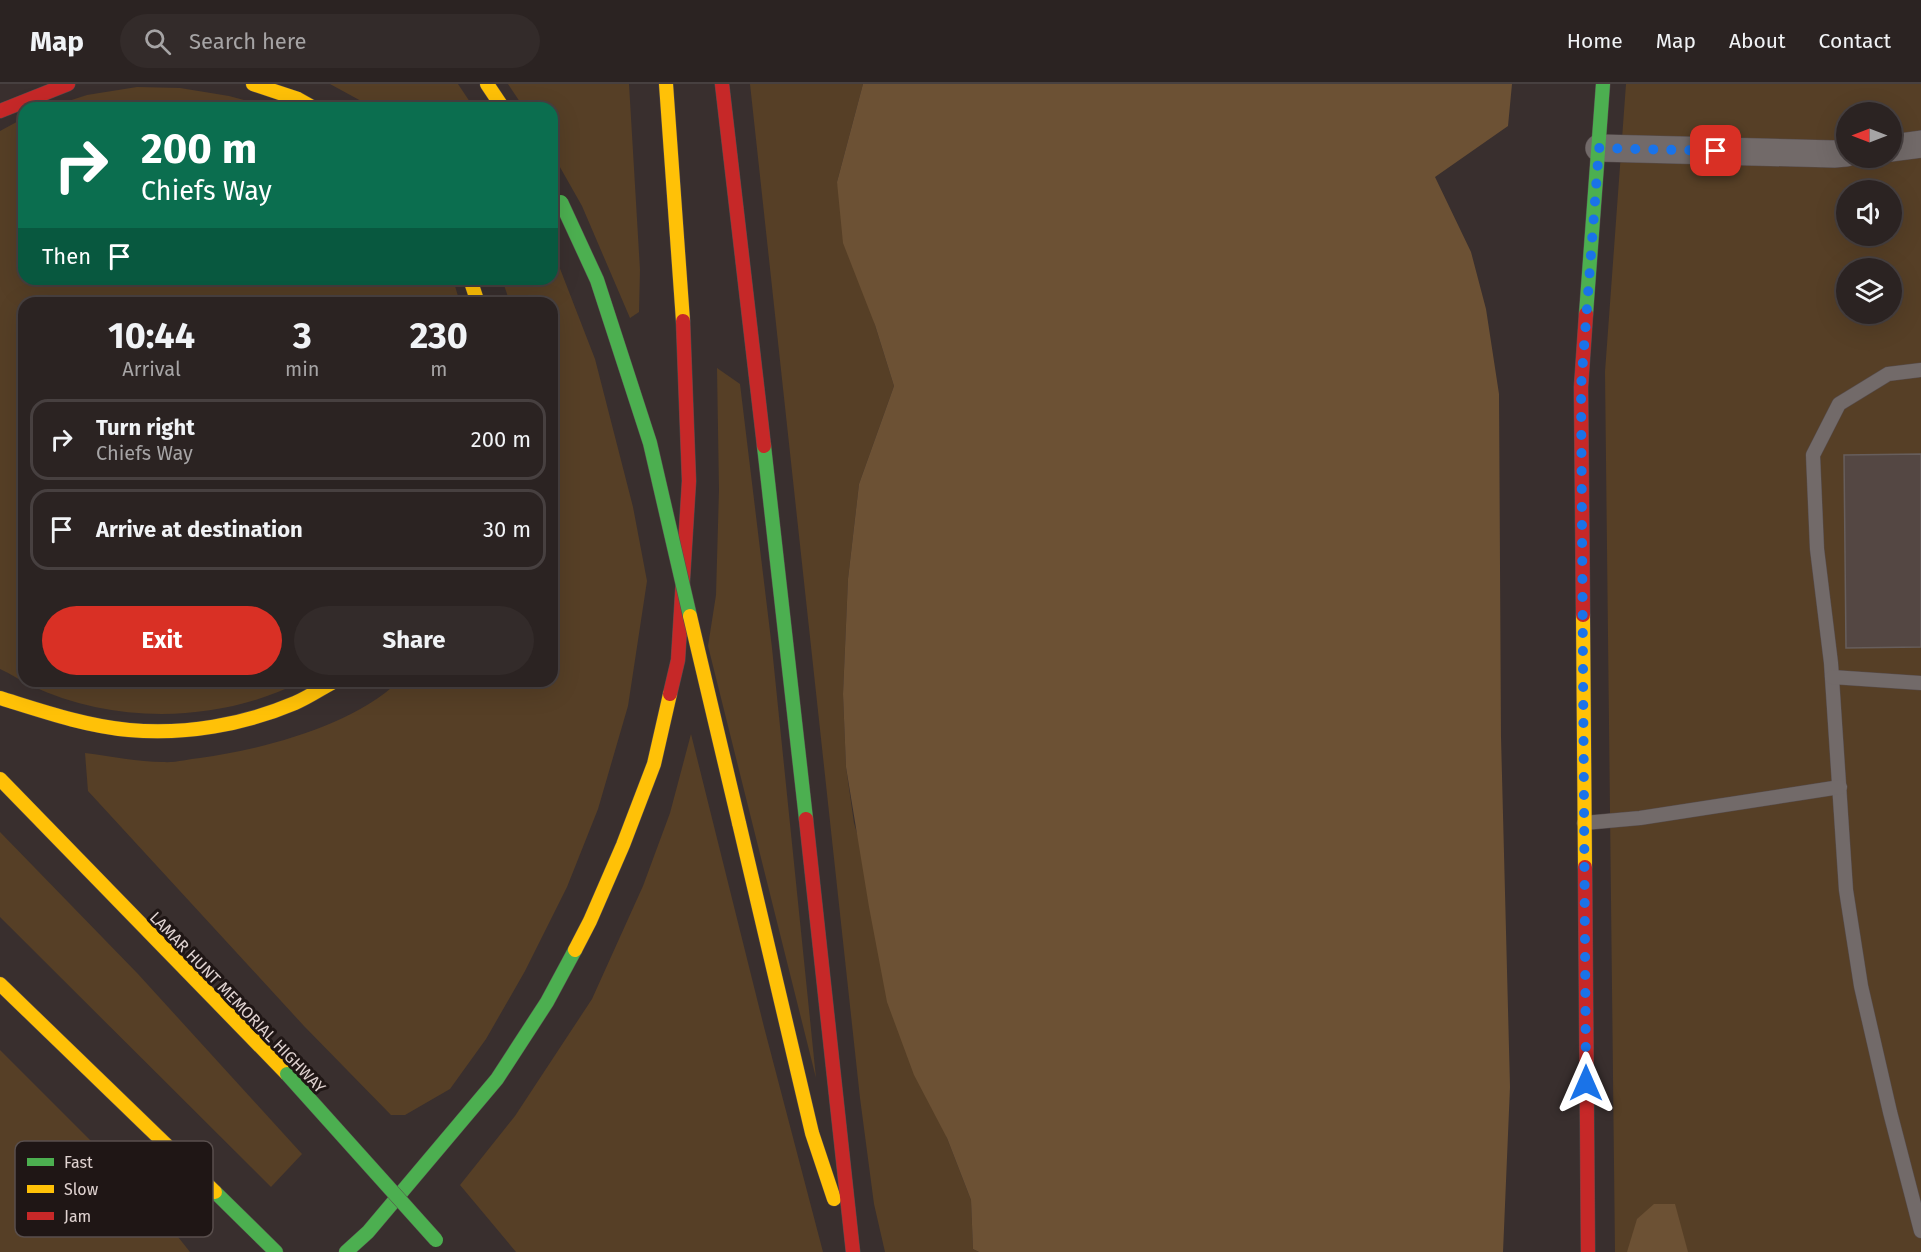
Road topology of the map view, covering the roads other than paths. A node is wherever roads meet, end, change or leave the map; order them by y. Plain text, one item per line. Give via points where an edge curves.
1 (68, 84) edge
2 (253, 84) edge
3 (487, 84) edge
4 (666, 84) edge
5 (722, 84) edge
6 (1603, 84) edge
7 (20, 102) edge
8 (304, 102) edge
9 (499, 102) edge
10 (18, 103) edge
11 (0, 111) edge
12 (1921, 144) edge
13 (1902, 147) edge
14 (1599, 148) junction
15 (1836, 154) edge
16 (558, 197) edge
17 (1921, 370) edge
18 (1832, 677) junction
19 (1921, 683) edge
20 (324, 687) edge
21 (0, 698) edge
22 (0, 779) edge
23 (1840, 787) junction
24 (1584, 823) junction
25 (0, 984) edge
26 (161, 1141) edge
27 (213, 1191) edge
28 (1921, 1231) edge
29 (276, 1252) edge
30 (345, 1252) edge
31 (448, 1252) edge
32 (852, 1252) edge
33 (1588, 1252) edge

1 - 7 main road
2 - 8 main road
3 - 9 main road
4 - 30 main road via 681,278 688,481 678,660 654,764 590,921 548,1002 496,1079 452,1134 368,1232
5 - 32 main road
6 - 14 main road
10 - 11 main road
12 - 13 street
14 - 15 street
14 - 24 main road via 1581,387
16 - 32 main road, bridge via 597,280 650,443 812,1133
17 - 18 lane via 1888,374 1839,404 1813,455 1817,549
18 - 19 lane
18 - 23 lane
20 - 21 main road via 266,714 159,732 87,722
22 - 31 main road, LAMAR HUNT MEMORIAL HIGHWAY, bridge via 287,1074
23 - 24 lane
23 - 28 lane via 1846,890 1861,986
24 - 33 main road
25 - 26 main road
27 - 29 main road

